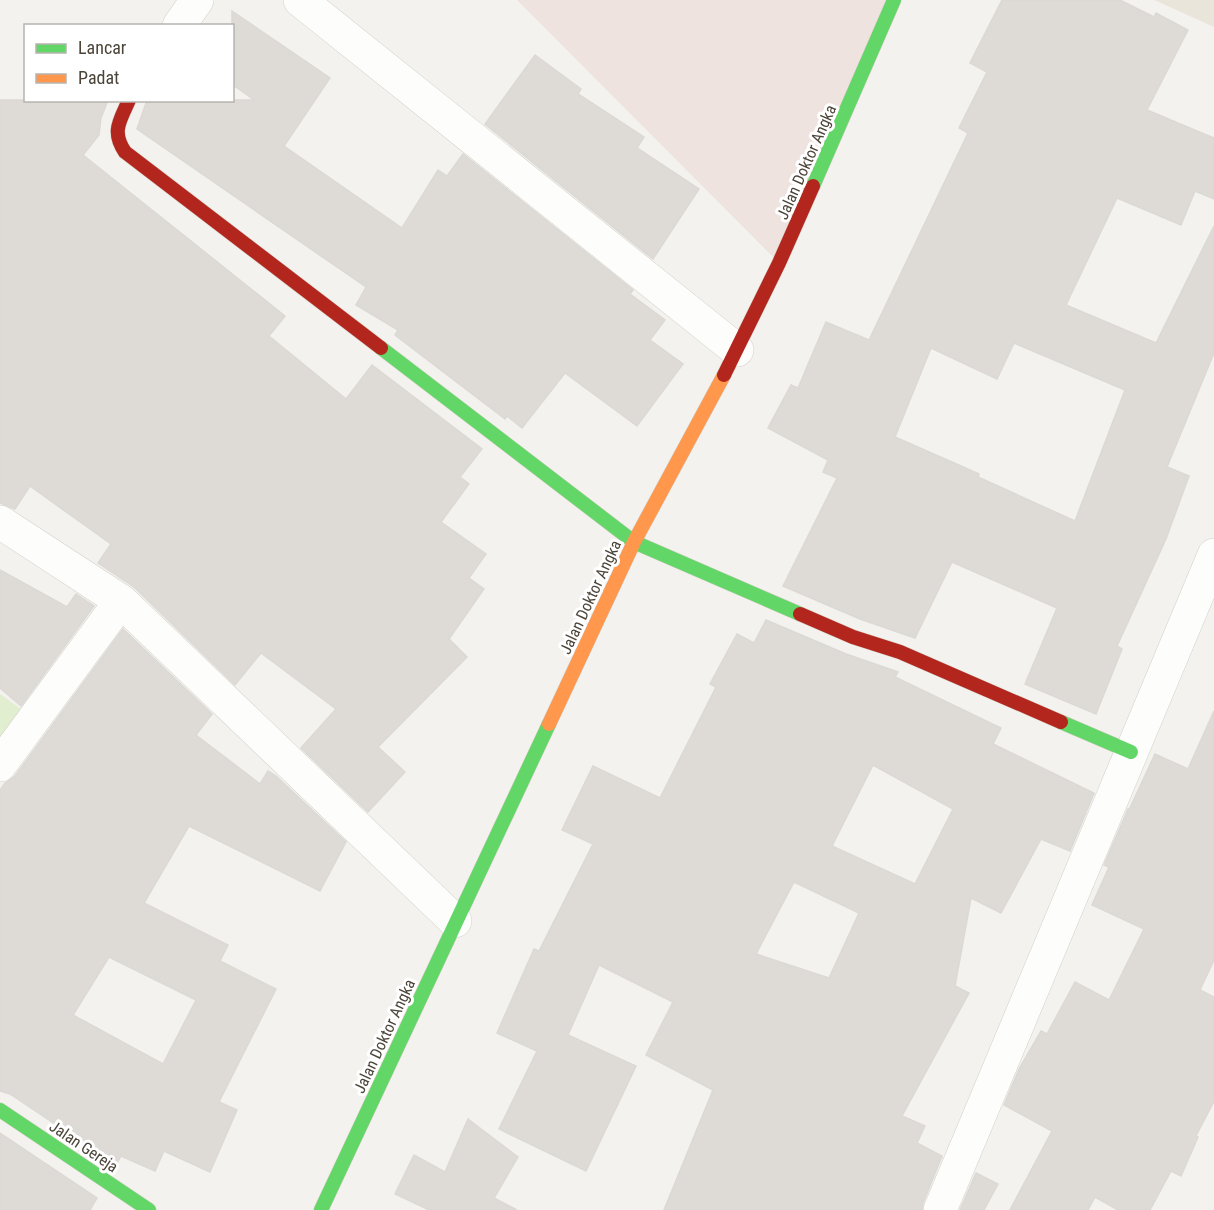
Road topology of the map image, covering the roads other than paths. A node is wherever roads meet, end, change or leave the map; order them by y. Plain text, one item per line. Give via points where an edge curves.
1 (197, 0) edge
2 (300, 0) edge
3 (894, 0) edge
4 (180, 24) edge
5 (128, 102) edge
6 (737, 350) junction
7 (0, 522) edge
8 (634, 542) junction
9 (1214, 555) edge
10 (122, 601) junction
11 (1131, 752) junction
12 (0, 765) edge
13 (455, 921) junction
14 (0, 1110) edge
15 (149, 1210) edge
16 (321, 1210) edge
17 (940, 1210) edge

1 - 4 street
2 - 6 street
3 - 6 street, Jalan Doktor Angka
5 - 8 street via 118,125 117,140 125,152
6 - 8 street, Jalan Doktor Angka
7 - 10 street
8 - 11 street
8 - 13 street, Jalan Doktor Angka
9 - 11 street
10 - 12 street
10 - 13 street
11 - 17 street
13 - 16 street, Jalan Doktor Angka
14 - 15 street, Jalan Gereja

